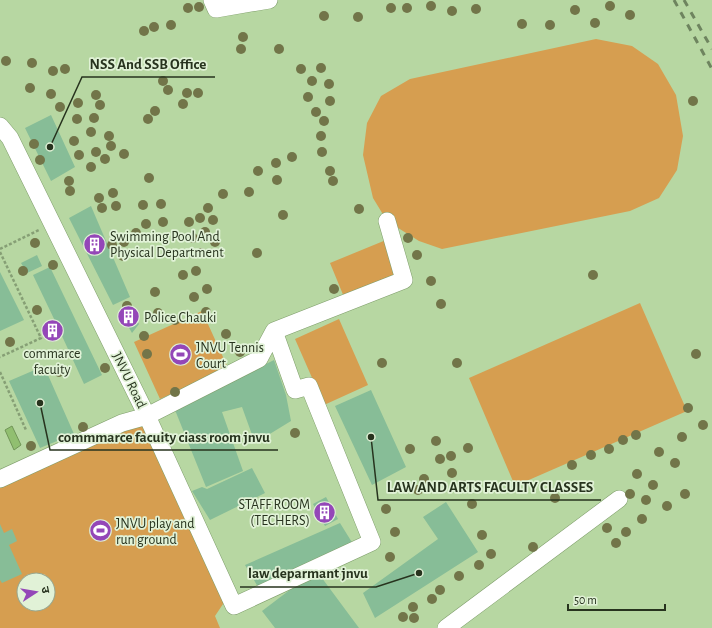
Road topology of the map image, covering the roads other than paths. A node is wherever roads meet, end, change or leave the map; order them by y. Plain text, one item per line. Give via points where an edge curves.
1 (212, 0) edge
2 (269, 0) edge
3 (0, 126) edge
4 (387, 221) dead end
5 (274, 331) junction
6 (147, 416) junction
7 (0, 479) edge
8 (619, 499) dead end
9 (446, 628) edge

1 - 2 street via 216,9
3 - 6 street, JNVU Road via 10,138
4 - 5 street via 404,280
5 - 6 street via 259,359
5 - 6 street, JNVU Road via 295,390 310,386 372,542 234,606
6 - 7 street via 122,423
8 - 9 street

